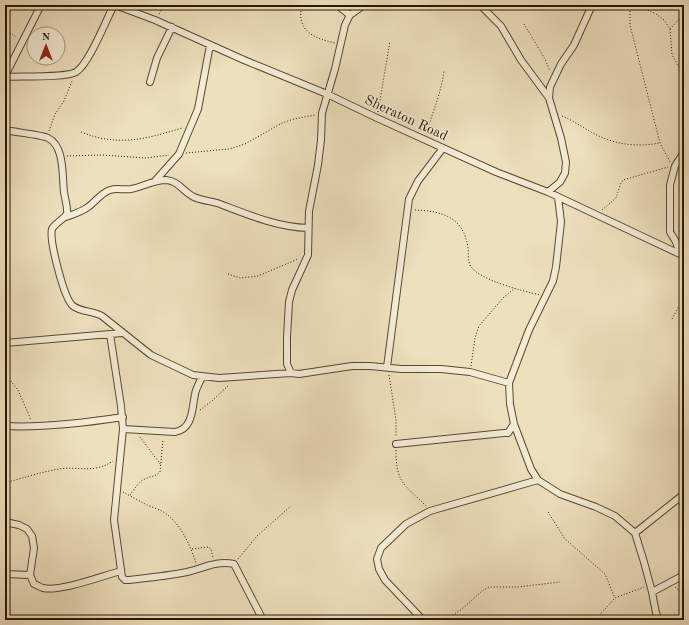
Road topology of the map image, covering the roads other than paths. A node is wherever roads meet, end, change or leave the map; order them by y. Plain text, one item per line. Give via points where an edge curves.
1 (41, 5) edge
2 (114, 5) edge
3 (337, 5) edge
4 (364, 5) edge
5 (480, 5) edge
6 (592, 5) edge
7 (350, 15) junction
8 (172, 27) junction
9 (210, 45) junction
10 (5, 76) edge
11 (150, 82) dead end
12 (327, 94) junction
13 (549, 98) junction
14 (5, 130) edge
15 (443, 148) junction
16 (684, 152) edge
17 (154, 182) junction
18 (548, 192) junction
19 (558, 197) junction
20 (66, 217) junction
21 (308, 228) junction
22 (682, 255) edge
23 (122, 333) junction
24 (110, 334) junction
25 (5, 343) edge
26 (387, 367) junction
27 (291, 372) junction
28 (202, 377) junction
29 (509, 383) junction
30 (123, 417) junction
31 (514, 424) junction
32 (5, 426) edge
33 (124, 428) junction
34 (396, 444) dead end
35 (538, 480) junction
36 (684, 494) edge
37 (5, 522) edge
38 (635, 533) junction
39 (120, 571) junction
40 (5, 574) edge
41 (30, 575) junction
42 (684, 575) edge
43 (652, 592) junction
44 (263, 620) edge
45 (423, 620) edge
46 (659, 620) edge

1 - 10 street
2 - 8 street, Sheraton Road
2 - 10 street via 87,59 75,72 62,75
3 - 7 street
4 - 7 street
5 - 13 street via 501,26 520,60
6 - 13 street via 574,45 553,78
7 - 12 street via 345,25
8 - 9 street, Sheraton Road
8 - 11 street via 157,58
9 - 12 street, Sheraton Road
9 - 17 street via 198,109 179,154
12 - 15 street, Sheraton Road
12 - 21 street via 322,113 321,140
13 - 18 street via 566,162 565,173 560,182
14 - 20 street via 48,137 55,143 63,165 63,184 68,211
15 - 18 street, Sheraton Road
15 - 26 street via 409,198
16 - 22 street via 675,166 670,192 670,232
17 - 20 street via 131,189 110,190 89,206
17 - 21 street via 172,181 200,199 274,223 293,228
18 - 19 street, Sheraton Road
19 - 22 street, Sheraton Road
19 - 29 street via 560,222 553,281 529,330
20 - 23 street via 54,227 52,238 59,272 69,301 78,309 102,316
21 - 27 street via 308,255 289,302 287,364
23 - 24 street
23 - 28 street via 151,355 184,372
24 - 25 street
24 - 30 street
26 - 27 street via 352,366 299,374
26 - 29 street via 470,372
27 - 28 street
28 - 33 street via 185,429 180,432 167,432
29 - 31 street
30 - 32 street via 33,426
30 - 33 street
31 - 34 street via 508,433
31 - 35 street via 531,469
33 - 39 street via 114,520
35 - 38 street via 560,494 615,516
35 - 45 street via 430,511 406,524 381,548 377,559 385,580
36 - 38 street
37 - 41 street via 27,529 32,536 34,548
38 - 43 street
39 - 41 street via 52,589 34,584
39 - 44 street via 125,580 129,580 183,573 215,563 234,564
40 - 41 street
42 - 43 street
43 - 46 street

